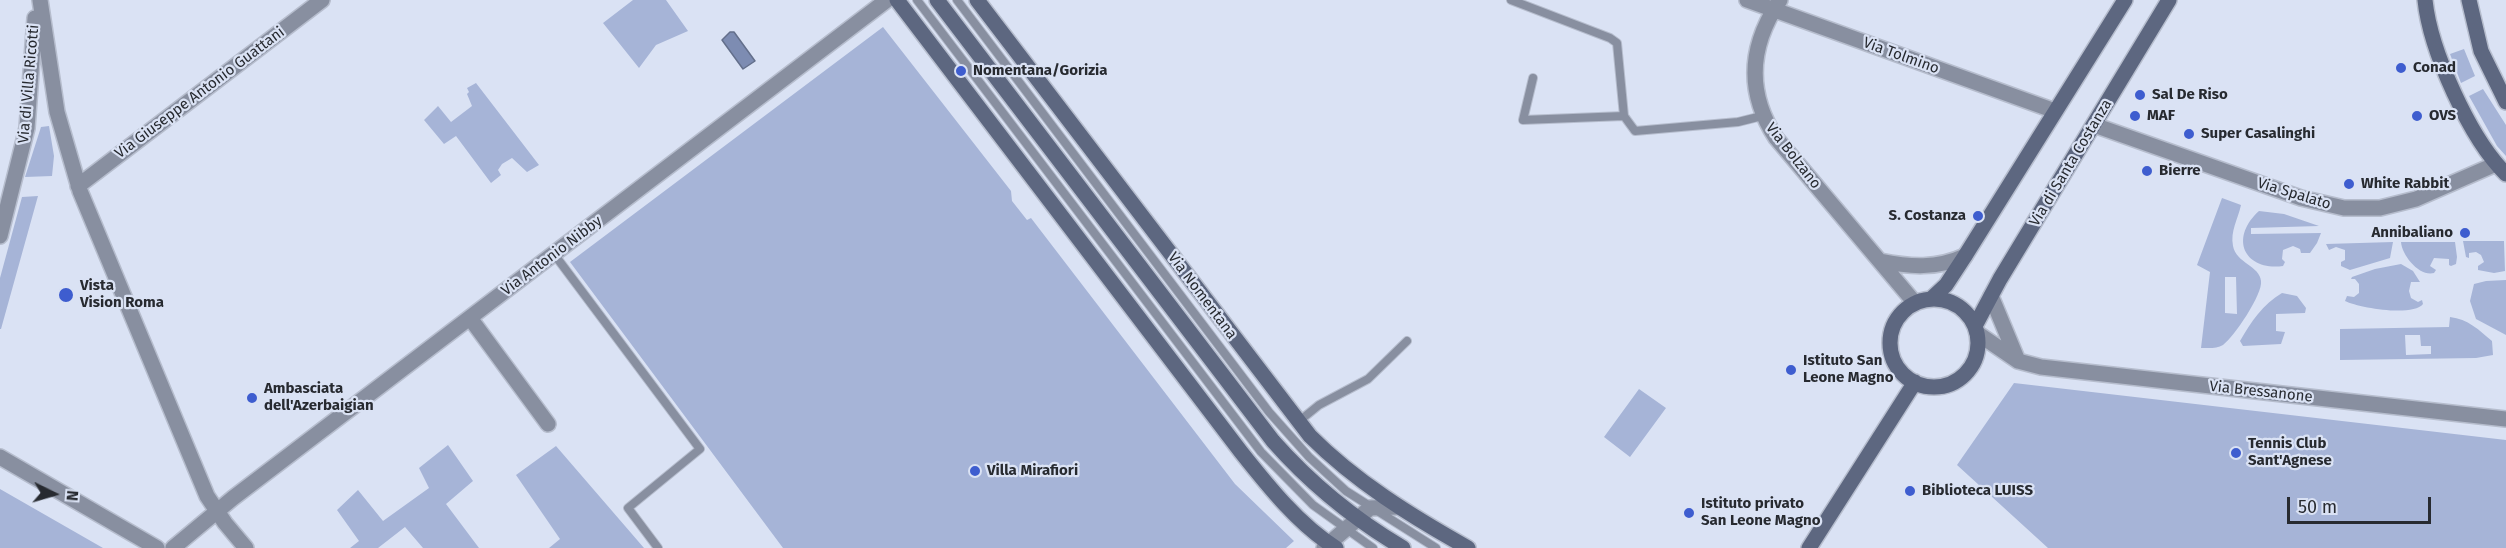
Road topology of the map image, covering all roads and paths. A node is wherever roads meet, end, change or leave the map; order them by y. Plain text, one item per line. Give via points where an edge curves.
1 (38, 0) edge
2 (322, 0) edge
3 (887, 0) edge
4 (897, 0) edge
5 (917, 0) edge
6 (937, 0) edge
7 (957, 0) edge
8 (977, 0) edge
9 (1511, 0) edge
10 (1747, 0) edge
11 (2125, 0) edge
12 (2169, 0) edge
13 (2425, 0) edge
14 (2469, 0) edge
15 (1776, 5) edge
16 (1533, 78) dead end
17 (2506, 102) edge
18 (2055, 111) junction
19 (57, 112) junction
20 (1624, 116) junction
21 (1762, 116) junction
22 (28, 118) junction
23 (2094, 125) junction
24 (2501, 169) edge
25 (78, 186) junction
26 (0, 236) edge
27 (554, 254) junction
28 (1965, 256) junction
29 (1880, 261) junction
30 (1990, 296) junction
31 (1923, 301) junction
32 (470, 318) junction
33 (1976, 330) junction
34 (1407, 341) dead end
35 (2018, 361) junction
36 (1915, 382) junction
37 (2506, 419) edge
38 (1298, 422) junction
39 (548, 424) dead end
40 (0, 457) edge
41 (1397, 507) junction
42 (1370, 508) junction
43 (216, 512) junction
44 (1356, 518) junction
45 (1344, 530) junction
46 (1330, 547) edge
47 (157, 548) edge
48 (172, 548) edge
49 (246, 548) edge
50 (658, 548) edge
51 (1372, 548) edge
52 (1403, 548) edge
53 (1436, 548) edge
54 (1468, 548) edge
55 (1809, 548) edge

1 - 19 street
1 - 22 street, Via di Villa Ricotti
2 - 25 street, Via Giuseppe Antonio Guattani
3 - 27 street, Via Antonio Nibby
4 - 46 street via 1240,452
5 - 45 lane via 1261,452 1297,490
6 - 44 street via 1272,441 1313,483
7 - 42 lane, Via Nomentana via 1269,412 1317,465
8 - 38 street, Via Nomentana
9 - 20 lane via 1617,43
10 - 15 street, Via Tolmino
11 - 18 street
12 - 23 street, Via di Santa Costanza
13 - 24 street via 2440,56 2456,94
14 - 17 street via 2481,51
15 - 18 street, Via Tolmino
15 - 21 street, Via Bolzano via 1761,40 1755,69
16 - 20 lane via 1523,120
18 - 28 street
19 - 22 street via 45,110
19 - 25 street
20 - 21 lane via 1635,131 1738,122
21 - 29 street, Via Bolzano via 1776,138
22 - 26 street, Via di Villa Ricotti
23 - 24 street, Via Spalato via 2301,198 2344,208 2380,208
23 - 30 street, Via di Santa Costanza
25 - 43 street
27 - 32 street, Via Antonio Nibby
27 - 50 lane via 699,449 628,508
28 - 29 street via 1939,266
28 - 31 street via 1946,285
29 - 31 street, Via Bolzano
30 - 33 street, Via di Santa Costanza
30 - 35 street
31 - 33 street via 1947,301 1962,308
31 - 36 street via 1905,310 1891,342 1897,365
32 - 39 street
32 - 43 street, Via Antonio Nibby
33 - 35 street, Via Bressanone
33 - 36 street via 1977,353 1961,377 1943,386
34 - 38 lane via 1368,379 1319,405
35 - 37 street, Via Bressanone via 2049,369
36 - 55 street
38 - 41 street, Via Nomentana via 1324,450
40 - 47 street
41 - 42 street
41 - 54 street, Via Nomentana
42 - 44 street
42 - 53 lane, Via Nomentana
43 - 48 street, Via Antonio Nibby
43 - 49 street
44 - 45 street
44 - 52 street
45 - 46 street
45 - 51 lane

